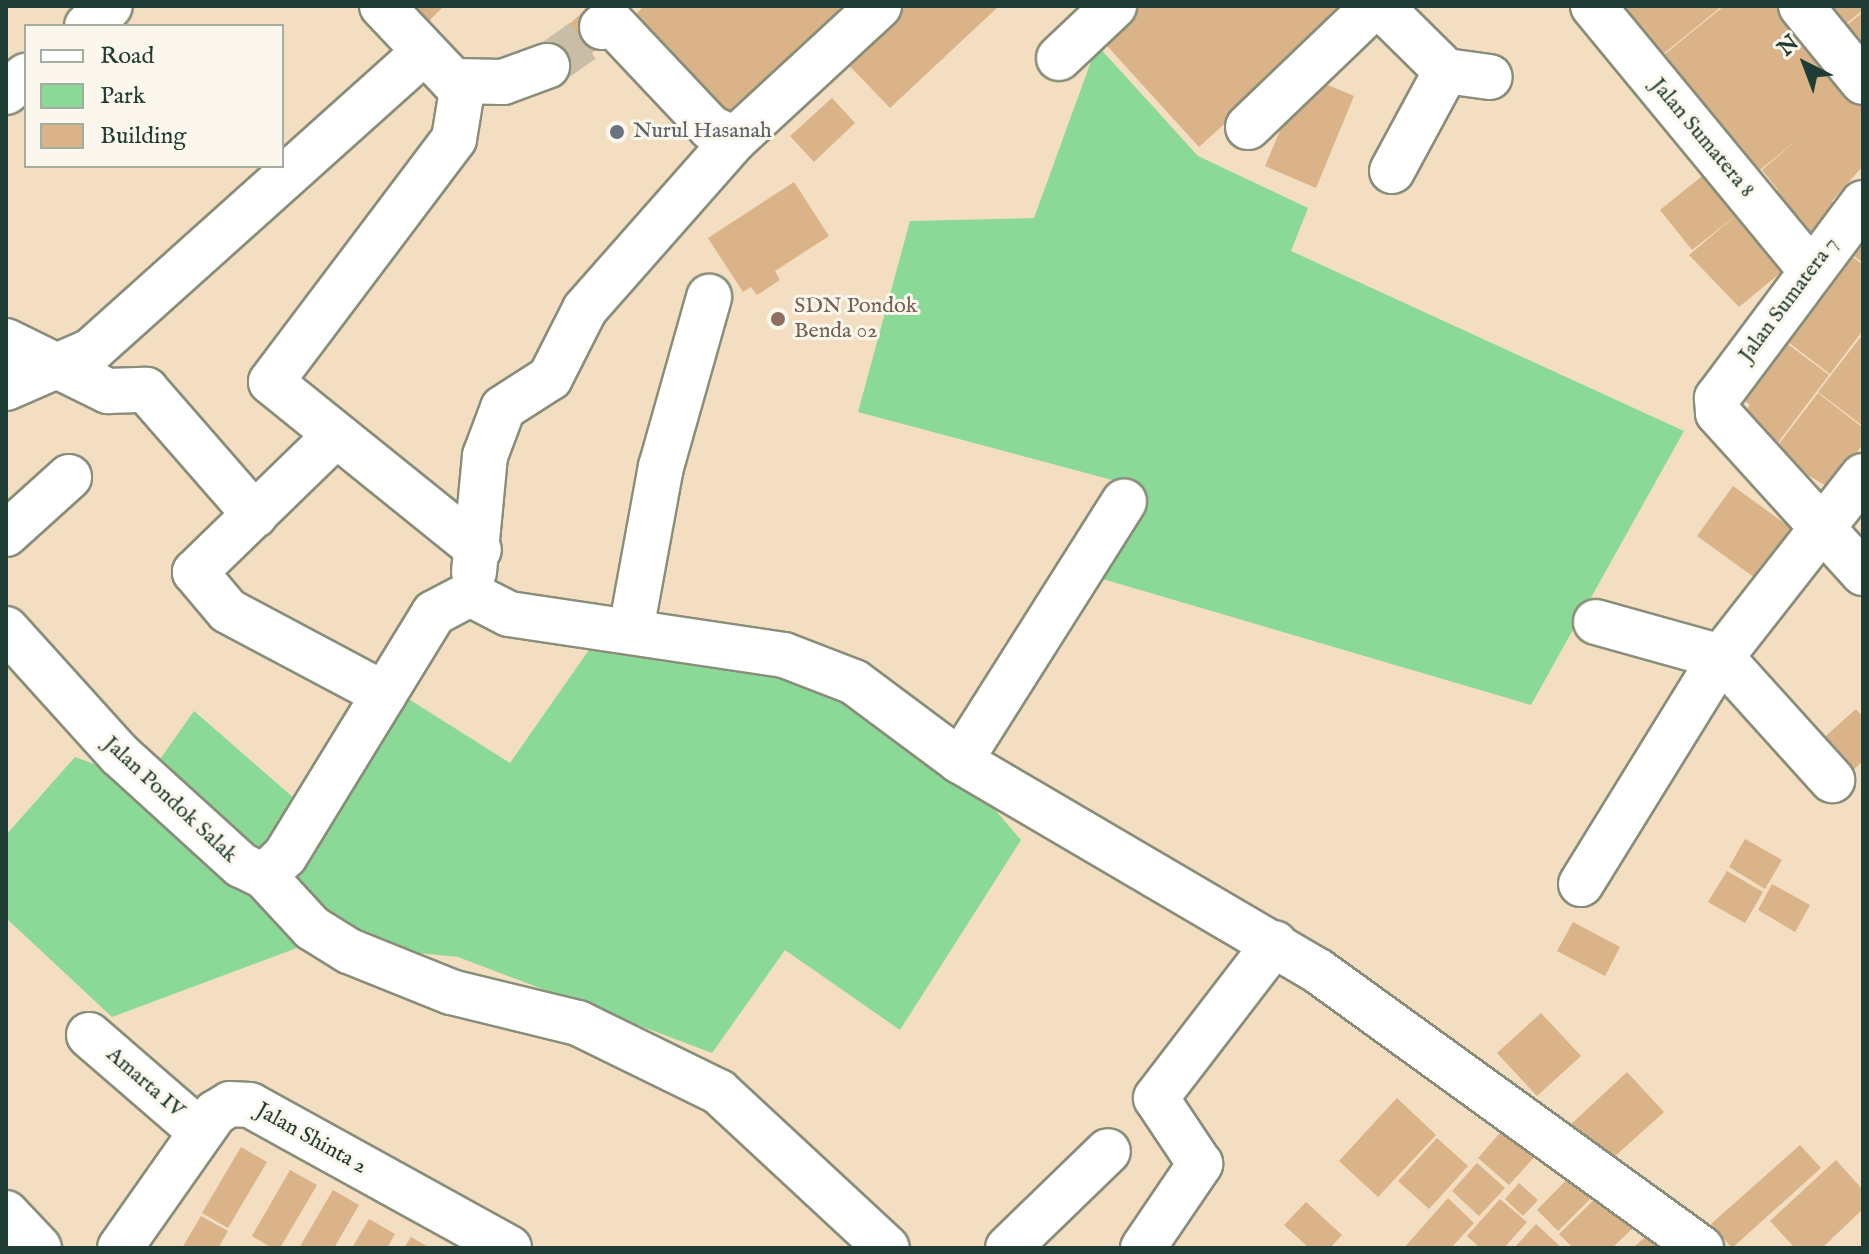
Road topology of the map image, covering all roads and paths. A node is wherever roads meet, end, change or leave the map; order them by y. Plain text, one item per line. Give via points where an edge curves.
1 (110, 6) edge
2 (382, 6) edge
3 (879, 6) edge
4 (1114, 6) edge
5 (1377, 6) edge
6 (1593, 6) edge
7 (1801, 6) edge
8 (608, 15) edge
9 (89, 24) edge
10 (423, 53) junction
11 (1059, 58) dead end
12 (547, 66) tunnel mouth
13 (1446, 71) junction
14 (1490, 77) dead end
15 (24, 78) edge
16 (1863, 82) edge
17 (463, 84) junction
18 (6, 92) edge
19 (1248, 127) dead end
20 (735, 139) junction
21 (1392, 171) dead end
22 (1863, 203) edge
23 (1811, 270) junction
24 (709, 297) dead end
25 (6, 341) edge
26 (56, 366) junction
27 (6, 388) edge
28 (334, 437) junction
29 (1863, 476) edge
30 (69, 477) dead end
31 (1124, 502) dead end
32 (255, 515) junction
33 (1822, 531) junction
34 (6, 534) edge
35 (479, 550) junction
36 (1863, 573) edge
37 (470, 594) junction
38 (1596, 622) dead end
39 (6, 629) edge
40 (631, 630) junction
41 (1721, 657) junction
42 (384, 694) junction
43 (960, 761) junction
44 (1832, 780) dead end
45 (264, 876) junction
46 (1581, 884) dead end
47 (1275, 943) junction
48 (89, 1035) dead end
49 (201, 1132) junction
50 (1108, 1151) dead end
51 (6, 1213) edge
52 (39, 1248) edge
53 (120, 1248) edge
54 (509, 1248) edge
55 (887, 1248) edge
56 (1008, 1248) edge
57 (1143, 1248) edge
58 (1701, 1248) edge

1 - 9 street
2 - 10 street
3 - 20 street
4 - 11 street
5 - 13 street
5 - 19 street
6 - 23 street, Jalan Sumatera 8
7 - 16 street
8 - 20 street via 711,128
10 - 17 street
10 - 26 street via 91,351
12 - 17 street via 503,82
13 - 14 street
13 - 21 street
15 - 18 street
17 - 28 street via 461,123 438,164 275,372 276,390
20 - 35 street via 585,309 550,378 503,408 485,456
22 - 23 street, Jalan Sumatera 7
23 - 33 street, Jalan Sumatera 7 via 1717,398 1718,413
24 - 40 street via 661,467
25 - 26 street
26 - 27 street
26 - 32 street via 108,391 146,390
28 - 32 street
28 - 35 street
29 - 33 street
30 - 34 street
31 - 43 street
32 - 42 street via 195,572 228,611
33 - 36 street
33 - 41 street
35 - 37 street
37 - 40 street via 509,614
37 - 42 street via 434,613
38 - 41 street
39 - 45 street, Jalan Pondok Salak via 120,755 241,865
40 - 43 street via 822,667 854,682
41 - 44 street
41 - 46 street
42 - 45 street via 285,856
43 - 47 street
45 - 55 street, Jalan Pondok Salak via 312,928 349,951 451,992 578,1023 719,1092
47 - 57 street via 1156,1098 1200,1164
47 - 58 street
48 - 49 street, Amarta IV
49 - 53 street, Jalan Shinta 2
49 - 54 street, Jalan Shinta 2 via 230,1104 250,1105
50 - 56 street
51 - 52 street

